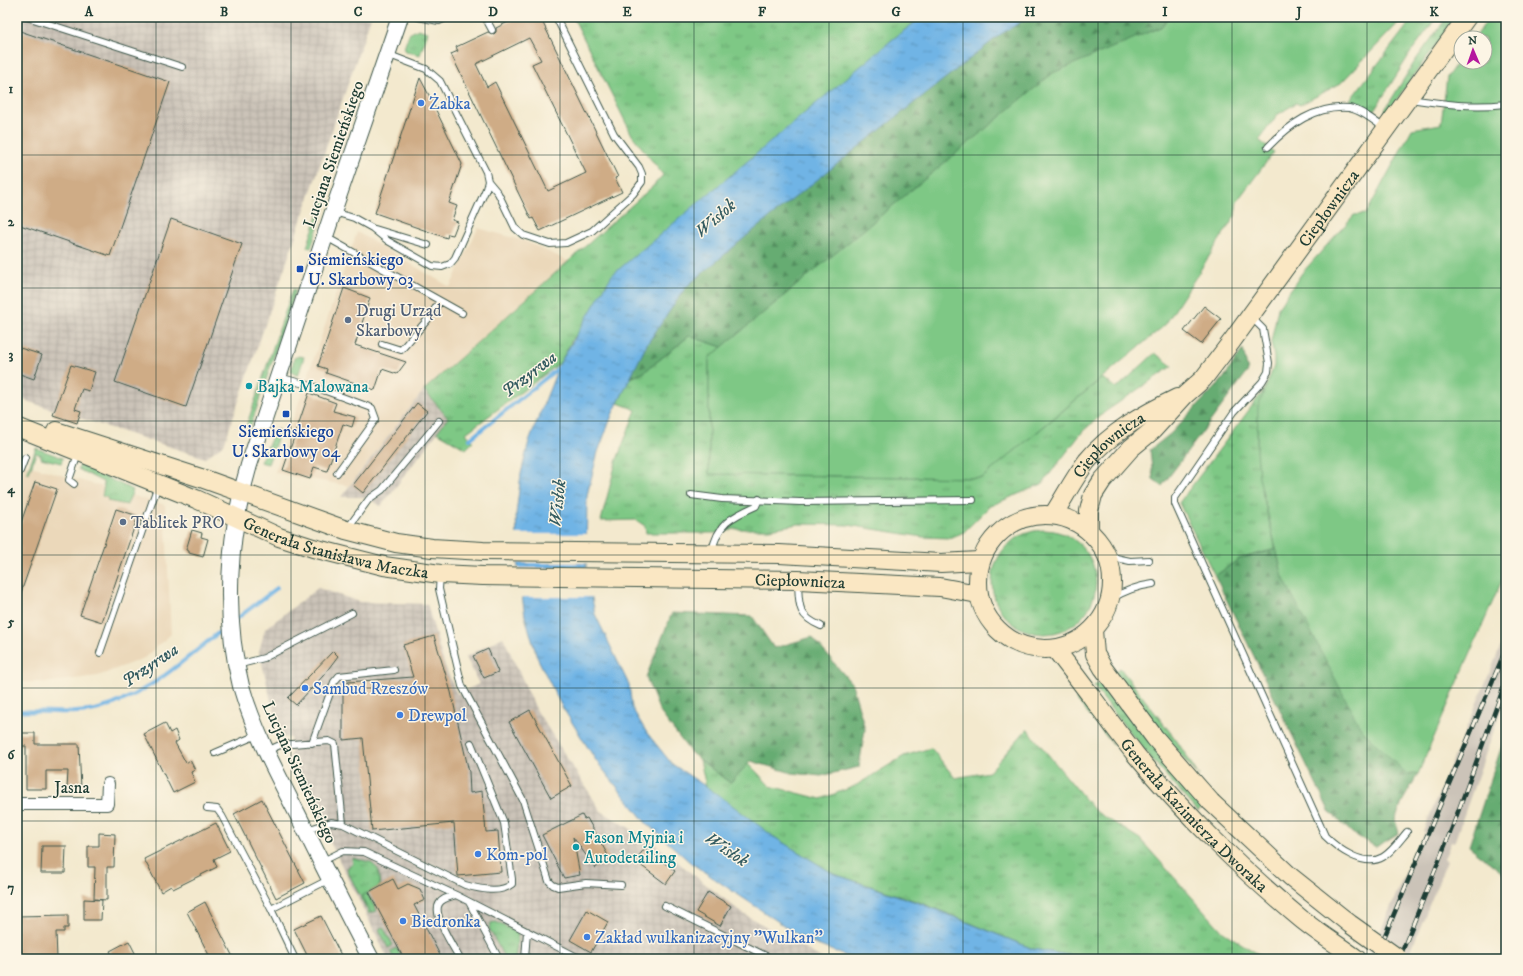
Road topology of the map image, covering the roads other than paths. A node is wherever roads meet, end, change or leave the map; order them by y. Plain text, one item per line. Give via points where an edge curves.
1 (27, 17) edge
2 (400, 17) edge
3 (418, 17) edge
4 (448, 17) edge
5 (486, 17) edge
6 (556, 17) edge
7 (1467, 17) edge
8 (40, 19) edge
9 (492, 30) dead end
10 (388, 54) junction
11 (182, 67) dead end
12 (1408, 99) junction
13 (1506, 104) edge
14 (1386, 129) junction
15 (1268, 147) dead end
16 (488, 181) junction
17 (333, 211) junction
18 (372, 228) junction
19 (325, 236) junction
20 (428, 245) dead end
21 (440, 301) junction
22 (462, 313) dead end
23 (1251, 317) junction
24 (382, 344) dead end
25 (277, 376) junction
26 (1185, 395) junction
27 (17, 419) edge
28 (439, 421) dead end
29 (17, 426) edge
30 (81, 445) junction
31 (25, 458) dead end
32 (20, 471) dead end
33 (336, 473) dead end
34 (74, 484) dead end
35 (158, 484) junction
36 (241, 493) junction
37 (690, 494) dead end
38 (759, 499) junction
39 (973, 500) dead end
40 (1053, 515) junction
41 (236, 518) junction
42 (346, 530) junction
43 (1089, 531) junction
44 (621, 553) joint
45 (712, 554) junction
46 (1107, 556) junction
47 (1149, 560) dead end
48 (979, 561) junction
49 (440, 574) junction
50 (621, 578) joint
51 (798, 580) junction
52 (1153, 584) dead end
53 (978, 594) junction
54 (1111, 599) junction
55 (352, 613) dead end
56 (821, 626) dead end
57 (1093, 630) junction
58 (1055, 649) junction
59 (100, 653) dead end
60 (237, 665) junction
61 (394, 670) dead end
62 (257, 735) junction
63 (312, 742) junction
64 (471, 743) dead end
65 (265, 751) junction
66 (215, 753) dead end
67 (108, 784) dead end
68 (17, 804) edge
69 (207, 808) dead end
70 (342, 824) junction
71 (305, 830) junction
72 (1407, 832) dead end
73 (321, 862) junction
74 (330, 879) junction
75 (621, 885) dead end
76 (456, 895) junction
77 (469, 902) junction
78 (665, 906) dead end
79 (271, 909) junction
80 (527, 931) junction
81 (295, 959) edge
82 (370, 959) edge
83 (460, 959) edge
84 (499, 959) edge
85 (525, 959) edge
86 (581, 959) edge
87 (772, 959) edge
88 (1357, 959) edge
89 (1399, 959) edge

1 - 8 lane
2 - 10 street, Lucjana Siemieńskiego
3 - 4 lane via 439,21
5 - 9 lane
6 - 16 lane via 614,134 639,167 642,182 633,194 592,231 578,239 550,244 522,234 516,228
7 - 12 main road, Ciepłownicza
8 - 11 lane
10 - 16 lane via 426,69 440,81 486,172
10 - 17 street, Lucjana Siemieńskiego
12 - 13 lane via 1461,106
12 - 14 main road, Ciepłownicza
14 - 15 lane via 1350,108 1330,109 1302,117 1286,128
14 - 23 main road, Ciepłownicza
16 - 18 lane via 455,258 442,268 432,266 388,241
17 - 18 lane
17 - 19 street, Lucjana Siemieńskiego
18 - 20 lane
19 - 21 lane
19 - 25 street, Lucjana Siemieńskiego
21 - 22 lane
21 - 24 lane via 401,350
23 - 26 main road, Ciepłownicza via 1203,379
23 - 72 lane via 1263,329 1269,363 1268,372 1234,412 1175,498 1175,504 1325,836 1333,844 1367,861 1383,857
25 - 33 lane via 372,408 376,419
25 - 36 street, Lucjana Siemieńskiego
26 - 40 main road, Ciepłownicza via 1144,414 1105,444 1087,461
26 - 43 main road, Ciepłownicza via 1153,430 1131,448 1102,481 1093,495 1089,511
27 - 30 main road, Generała Stanisława Maczka
28 - 42 lane via 382,490 369,499
29 - 30 main road, Generała Stanisława Maczka
30 - 34 lane via 69,480
30 - 35 main road, Generała Stanisława Maczka
30 - 36 main road, Generała Stanisława Maczka
31 - 32 lane
35 - 41 main road, Generała Stanisława Maczka
35 - 59 lane
36 - 41 street, Lucjana Siemieńskiego
36 - 42 main road, Generała Stanisława Maczka
37 - 38 lane via 722,499
38 - 39 lane via 800,502
38 - 45 lane via 756,506 736,515 722,526 714,538
40 - 43 main road via 1078,523
40 - 48 main road via 1034,516 1016,521 1000,531 987,545
41 - 49 main road, Generała Stanisława Maczka via 279,537 352,559
41 - 60 street, Lucjana Siemieńskiego via 231,582
42 - 44 main road, Generała Stanisława Maczka via 396,543 432,548
43 - 46 main road via 1100,542
44 - 45 main road, Ciepłownicza
45 - 48 main road, Ciepłownicza via 779,554 941,563
46 - 47 lane via 1130,561
46 - 54 main road via 1112,577
48 - 53 main road
49 - 50 main road, Generała Stanisława Maczka
49 - 75 lane via 439,589 462,686 523,800 549,880 558,887 586,883
50 - 51 main road, Ciepłownicza
51 - 53 main road, Ciepłownicza via 940,588
51 - 56 lane via 801,610 808,620
52 - 54 lane via 1123,591
53 - 58 main road via 985,613 997,630 1014,642 1034,649
54 - 57 main road
55 - 60 lane via 264,658
57 - 58 main road via 1069,646
57 - 89 main road, Generała Kazimierza Dworaka, bridge via 1095,654 1103,668 1155,738 1211,802 1291,877
58 - 88 main road, Generała Kazimierza Dworaka via 1137,755 1195,820 1271,894
60 - 62 street, Lucjana Siemieńskiego
61 - 63 lane via 339,676 334,682
62 - 65 street, Lucjana Siemieńskiego
62 - 66 lane
63 - 65 lane via 280,745
63 - 70 lane via 329,741 335,744
64 - 70 lane via 504,823 512,879 512,884 508,887 483,890 465,885
65 - 71 street, Lucjana Siemieńskiego
67 - 68 street, Jasna via 107,804
69 - 79 lane via 217,809 222,816
70 - 71 lane via 331,822
71 - 73 street, Lucjana Siemieńskiego
73 - 74 street, Lucjana Siemieńskiego
73 - 76 lane via 343,852 364,852
74 - 79 lane
74 - 82 street, Lucjana Siemieńskiego
76 - 77 lane
76 - 83 lane via 443,900 438,905 437,914
77 - 80 lane
77 - 84 lane
78 - 87 lane
79 - 81 lane
80 - 85 lane
80 - 86 lane

